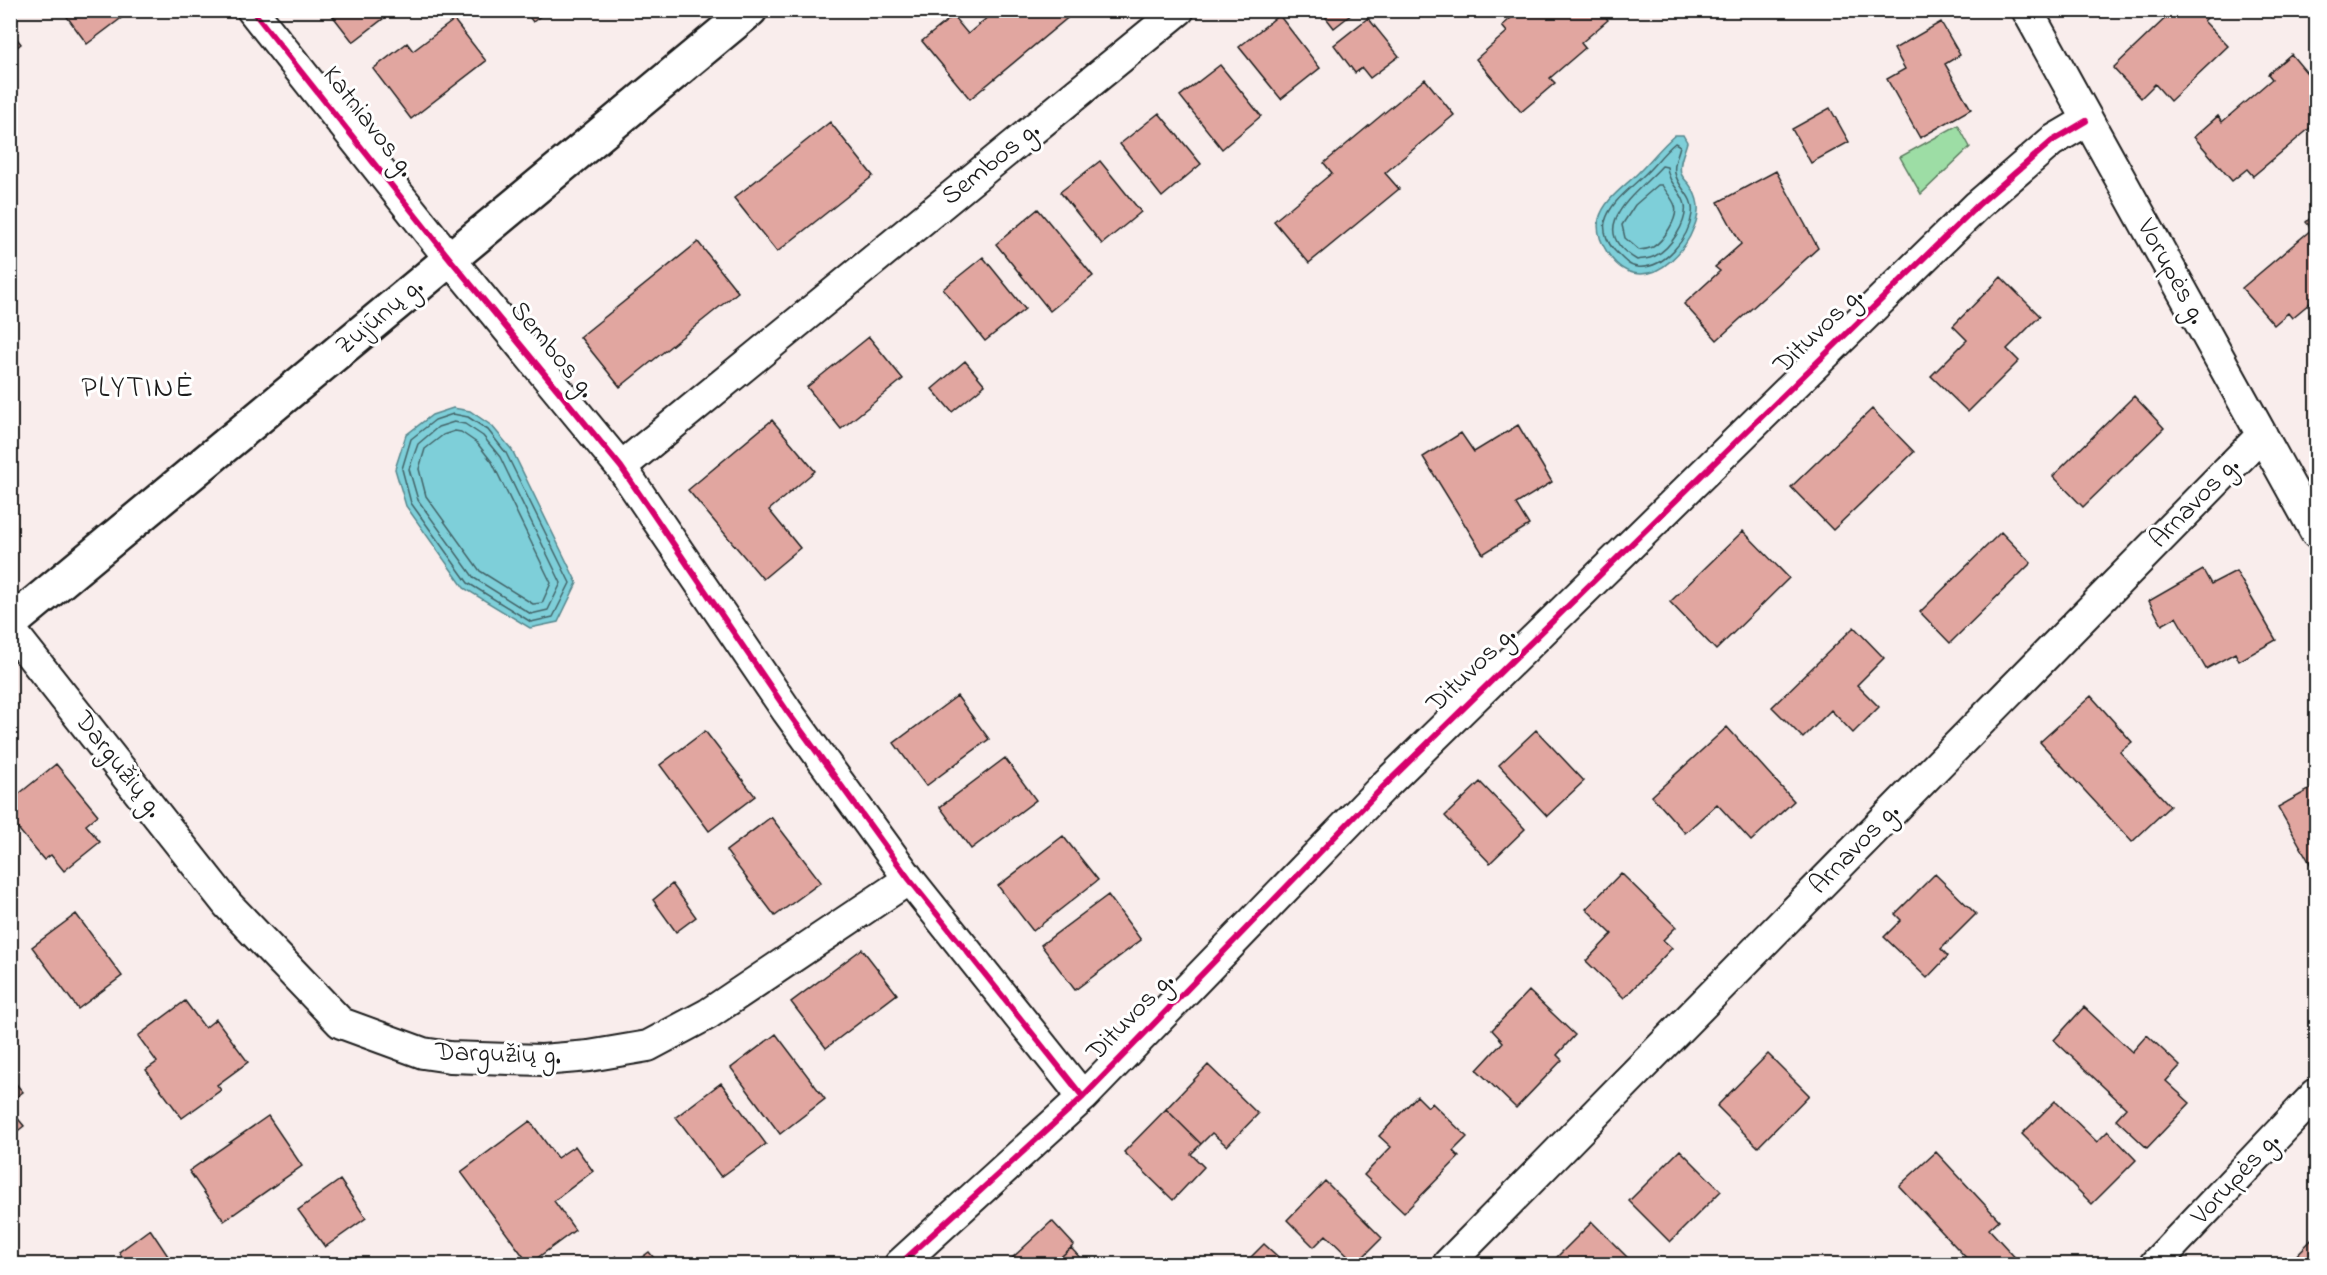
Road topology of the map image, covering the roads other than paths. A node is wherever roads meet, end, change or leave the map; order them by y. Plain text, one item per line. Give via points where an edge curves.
1 (252, 10) edge
2 (750, 10) edge
3 (1179, 10) edge
4 (2027, 10) edge
5 (2086, 121) junction
6 (450, 259) junction
7 (2262, 435) junction
8 (621, 466) junction
9 (2316, 533) edge
10 (10, 624) edge
11 (10, 629) edge
12 (909, 879) junction
13 (1083, 1097) junction
14 (2314, 1103) edge
15 (900, 1264) edge
16 (1448, 1264) edge
17 (2155, 1264) edge

1 - 6 street, Katniavos g.
2 - 6 main road, Zujūnų g.
3 - 8 street, Sembos g.
4 - 5 street, Vorupės g.
5 - 7 street, Vorupės g.
5 - 13 street, Dituvos g. via 2052,141 1970,213 1382,788
6 - 8 street, Sembos g.
6 - 10 main road, Zujūnų g.
7 - 9 street, Vorupės g.
7 - 16 street, Arnavos g.
8 - 12 street via 787,711
11 - 12 street, Dargužių g. via 228,905 341,1023 423,1053 542,1060 648,1046 708,1014
12 - 13 street
13 - 15 street, Dituvos g.
14 - 17 street, Vorupės g.

